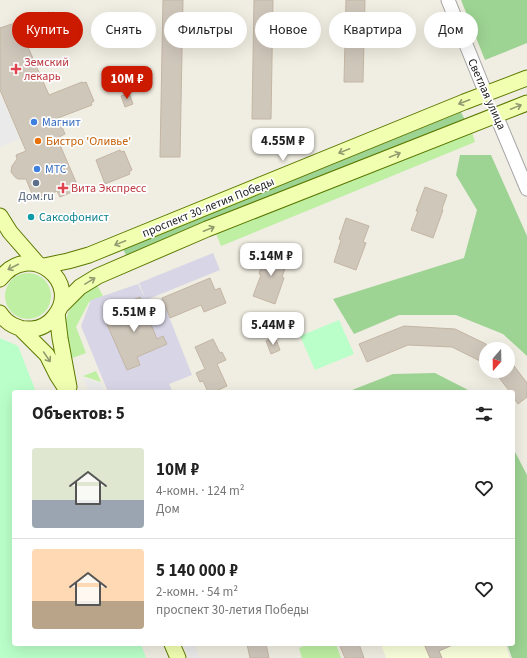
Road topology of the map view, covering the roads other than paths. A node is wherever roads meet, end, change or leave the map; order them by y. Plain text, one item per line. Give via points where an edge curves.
1 (448, 0) edge
2 (527, 78) edge
3 (486, 94) junction
4 (527, 103) edge
5 (496, 115) junction
6 (527, 188) edge
7 (0, 216) edge
8 (40, 264) junction
9 (0, 278) edge
10 (59, 310) junction
11 (0, 313) edge
12 (10, 325) edge
13 (68, 390) edge
14 (69, 390) edge
15 (173, 646) edge
16 (178, 658) edge

1 - 3 street, Светлая улица
2 - 3 main road, проспект 30-летия Победы
3 - 5 main road, Светлая улица
3 -> 8 main road, проспект 30-летия Победы via 89,255 68,261
5 -> 4 main road, проспект 30-летия Победы
5 - 6 street, Светлая улица
10 -> 5 main road, проспект 30-летия Победы via 80,287 98,276 207,229
7 - 8 main road via 10,232
8 -> 9 main road, проспект 30-летия Победы via 26,262 15,265 5,271
8 - 10 main road via 53,273 60,283 62,295
10 - 12 main road, проспект 30-летия Победы via 51,321 42,327 31,329
10 - 14 main road via 60,338
11 - 12 main road
12 -> 13 main road via 47,355
15 - 16 main road

